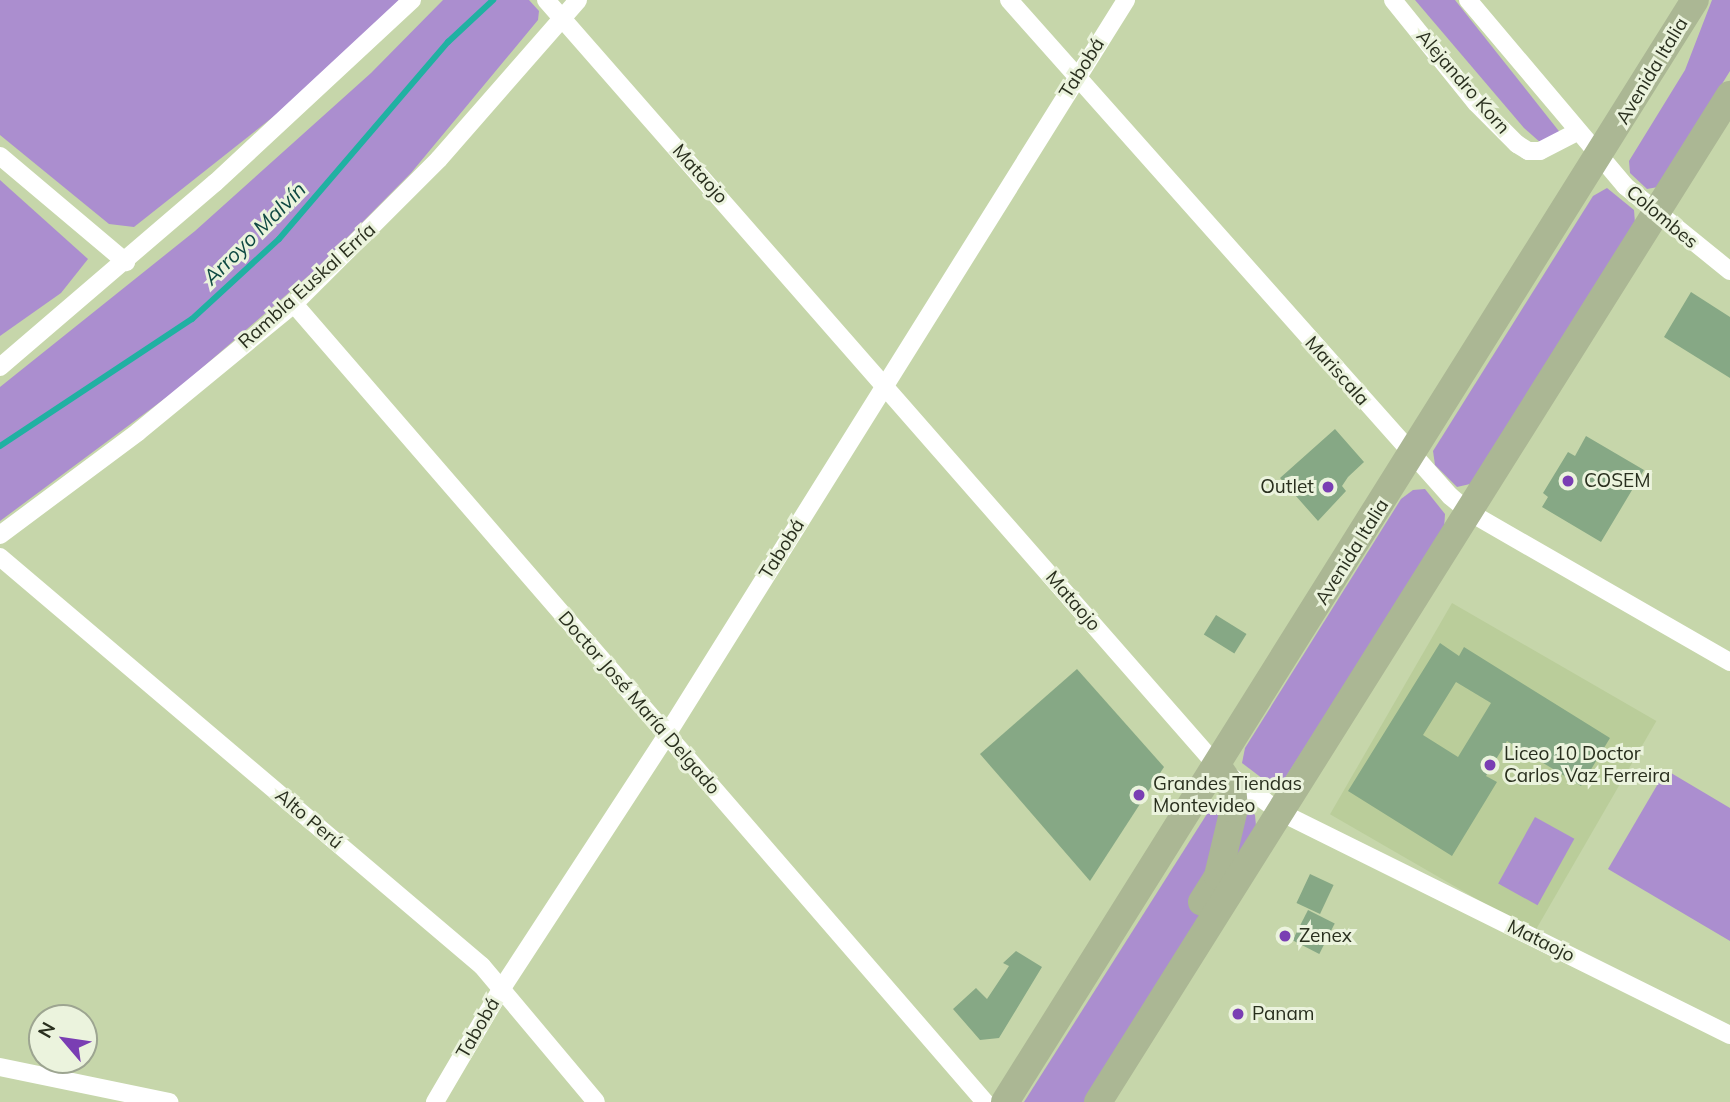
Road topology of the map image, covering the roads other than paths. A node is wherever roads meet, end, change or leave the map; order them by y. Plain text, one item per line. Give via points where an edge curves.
1 (412, 0) edge
2 (546, 0) edge
3 (578, 0) edge
4 (1009, 0) edge
5 (1126, 0) edge
6 (1393, 0) edge
7 (1468, 0) edge
8 (1695, 0) edge
9 (561, 18) junction
10 (1076, 78) junction
11 (1730, 95) edge
12 (1577, 132) junction
13 (0, 156) edge
14 (1600, 156) junction
15 (1656, 215) junction
16 (126, 262) junction
17 (1730, 271) edge
18 (294, 304) junction
19 (0, 367) edge
20 (883, 386) junction
21 (1413, 456) junction
22 (1469, 513) junction
23 (0, 535) edge
24 (0, 556) edge
25 (1730, 662) edge
26 (666, 736) junction
27 (1218, 767) junction
28 (1280, 812) junction
29 (502, 988) junction
30 (1150, 1018) junction
31 (1730, 1035) edge
32 (0, 1067) edge
33 (435, 1101) edge
34 (169, 1102) edge
35 (596, 1102) edge
36 (985, 1102) edge
37 (1005, 1102) edge
38 (1098, 1102) edge

1 - 16 street
2 - 9 street, Mataojo
3 - 9 street, Rambla Euskal Erría
4 - 10 street, Mariscala
5 - 10 street, Tabobá
6 - 12 street, Alejandro Korn via 1476,103 1517,144 1540,151
7 - 12 street
8 - 14 main road, Avenida Italia
9 - 18 street, Rambla Euskal Erría via 439,159
9 - 20 street, Mataojo
10 - 20 street, Tabobá
10 - 21 street, Mariscala
11 - 15 main road
12 - 14 street
13 - 16 street
14 - 15 street, Colombes
14 - 21 main road, Avenida Italia
15 - 17 street, Colombes
15 - 22 main road
16 - 19 street
18 - 23 street, Rambla Euskal Erría via 138,432
18 - 26 street, Doctor José María Delgado
20 - 26 street, Tabobá
20 - 27 street, Mataojo
21 - 22 street, Mariscala
21 - 27 main road, Avenida Italia
22 - 25 street, Mariscala
22 - 28 main road
24 - 29 street, Alto Perú via 482,966
26 - 29 street, Tabobá
26 - 36 street, Doctor José María Delgado
27 - 28 street, Mataojo
27 - 30 main road via 1232,787 1234,809 1227,846 1218,876 1162,967
27 - 37 main road, Avenida Italia
28 - 30 main road
28 - 31 street, Mataojo
29 - 33 street, Tabobá
29 - 35 street, Alto Perú
30 - 38 main road
32 - 34 street

